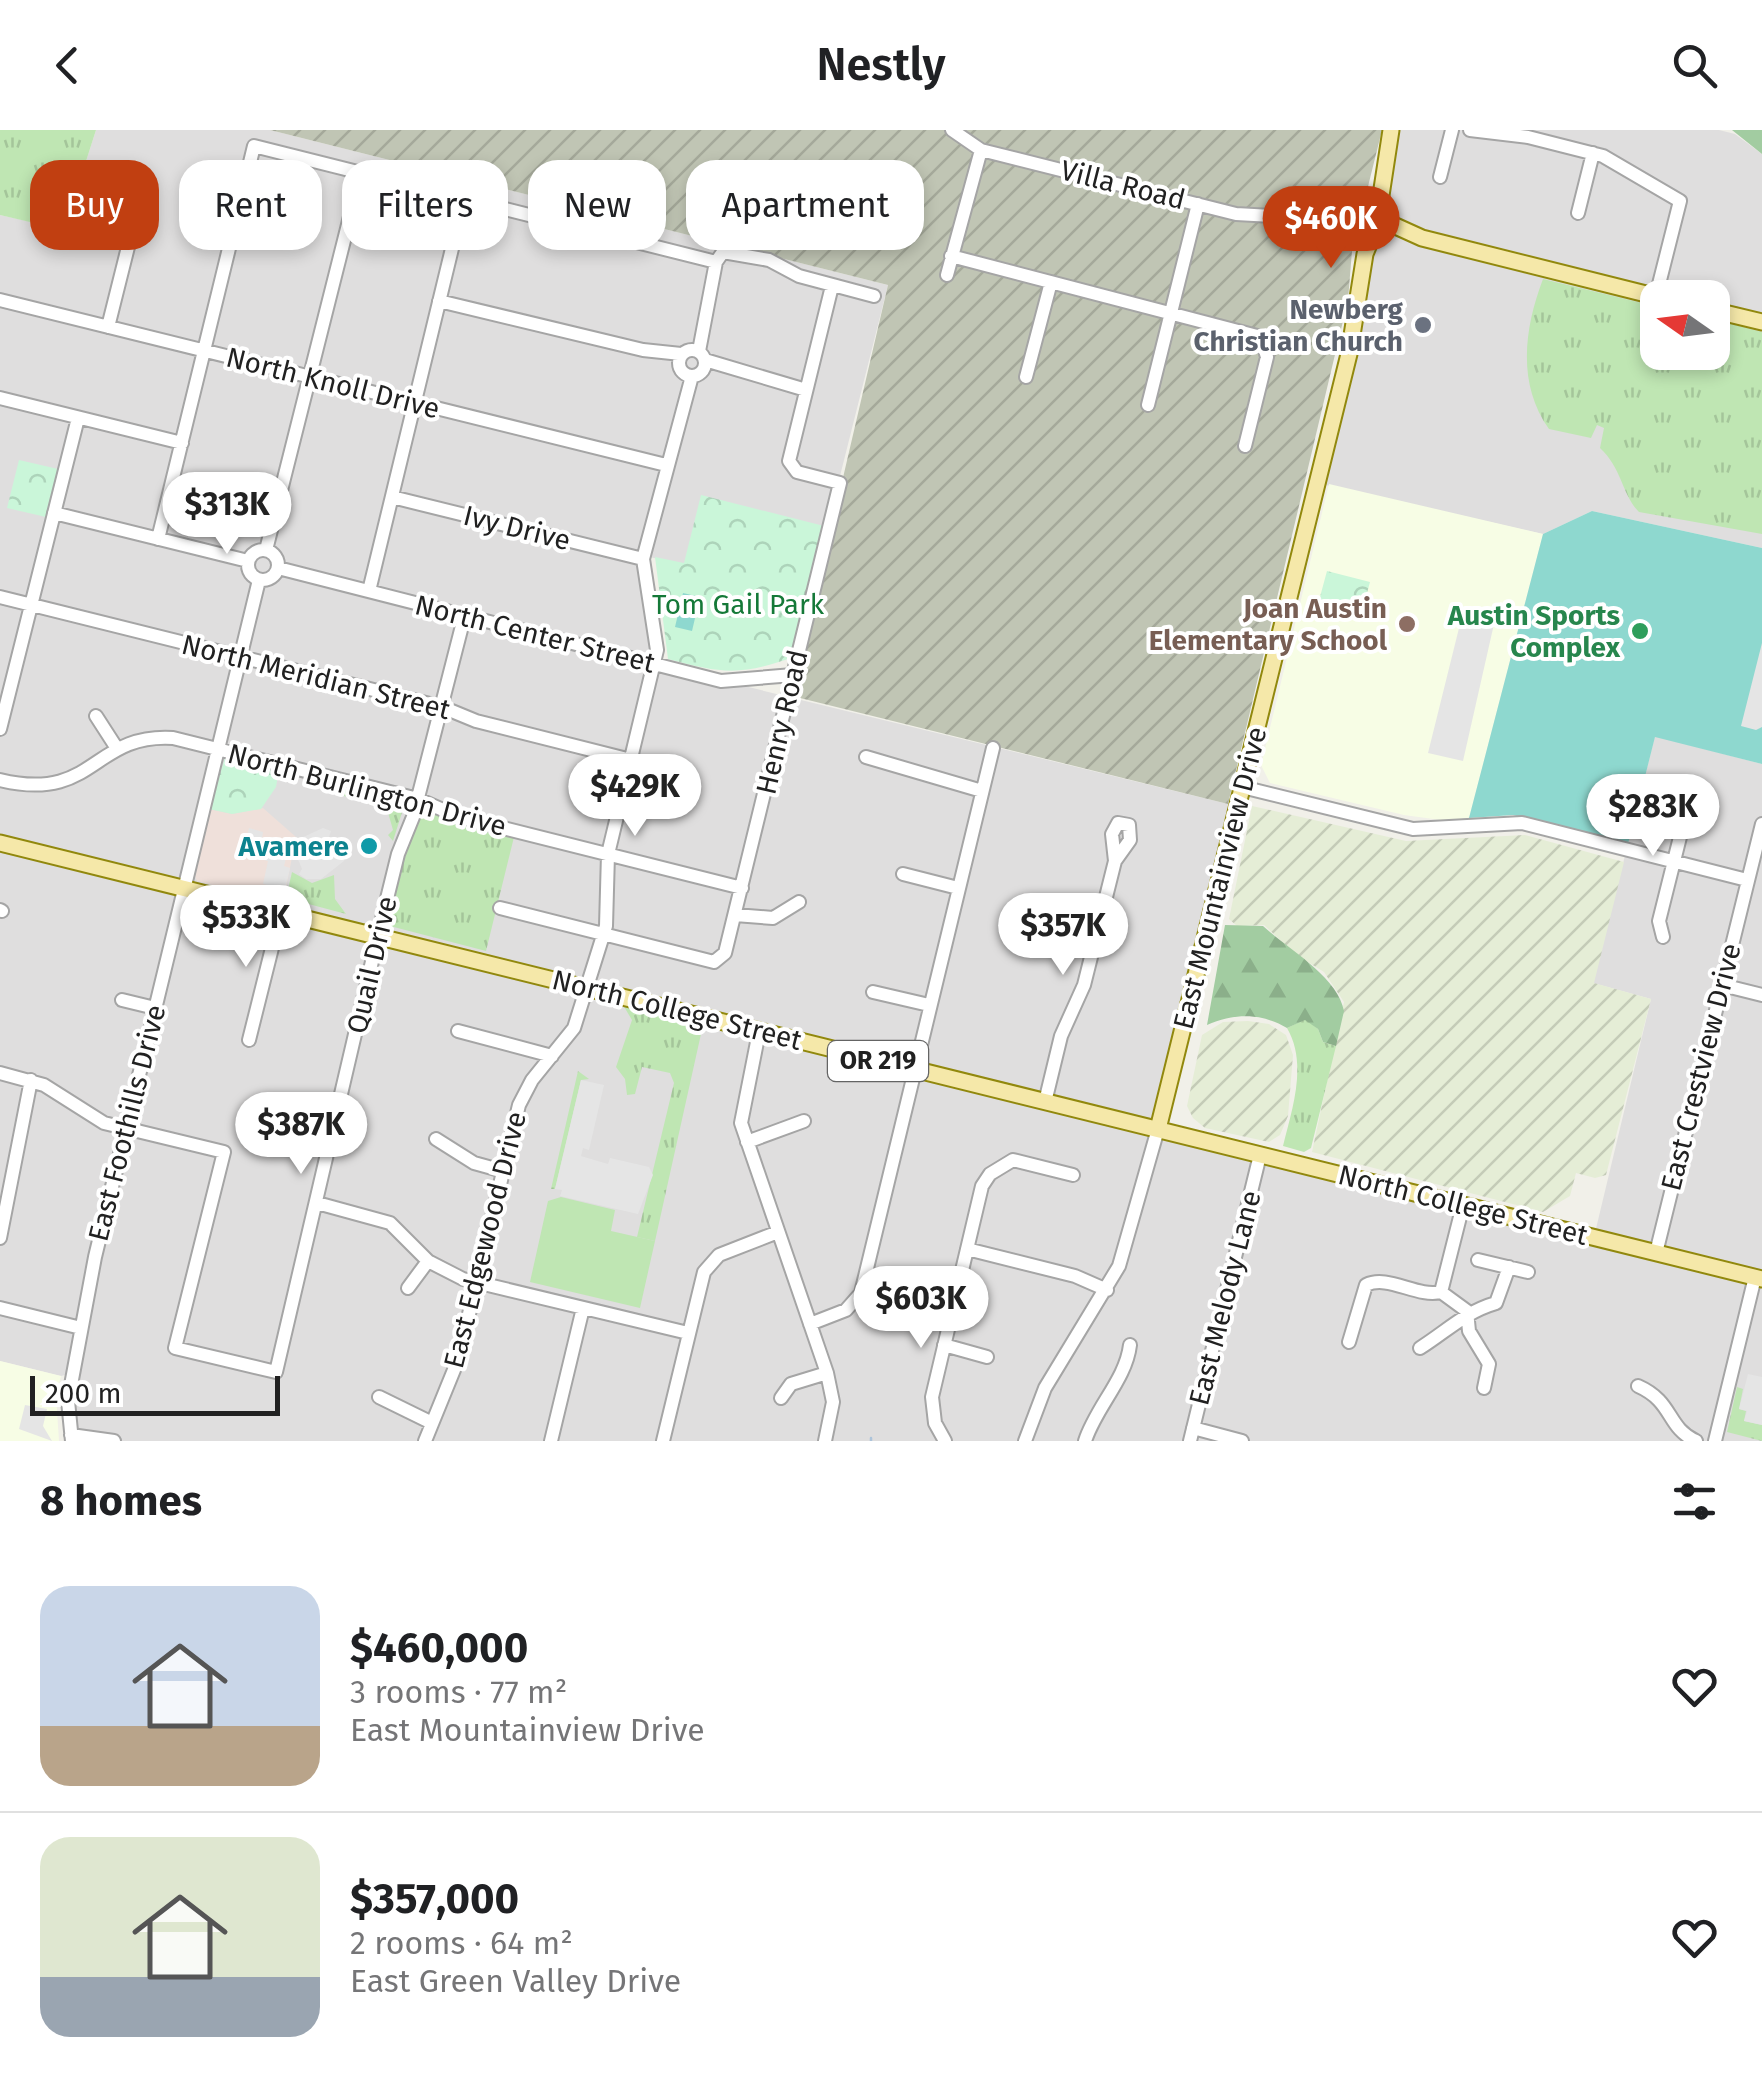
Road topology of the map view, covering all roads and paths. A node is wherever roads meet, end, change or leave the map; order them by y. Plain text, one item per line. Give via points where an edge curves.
1 (952, 130) edge
2 (1392, 130) edge
3 (1452, 130) edge
4 (1470, 130) edge
5 (981, 150) junction
6 (1593, 153) junction
7 (1385, 158) junction
8 (342, 168) edge
9 (1440, 177) dead end
10 (1198, 204) junction
11 (508, 210) edge
12 (1302, 212) junction
13 (1358, 212) junction
14 (1578, 214) dead end
15 (1369, 229) junction
16 (342, 245) edge
17 (127, 250) edge
18 (452, 250) edge
19 (951, 256) junction
20 (716, 262) junction
21 (947, 275) dead end
22 (1663, 280) edge
23 (1051, 282) junction
24 (832, 286) junction
25 (1640, 292) edge
26 (874, 296) dead end
27 (0, 300) edge
28 (439, 301) junction
29 (1172, 312) junction
30 (1730, 314) edge
31 (1762, 322) edge
32 (108, 327) junction
33 (204, 352) junction
34 (692, 362) junction
35 (309, 377) junction
36 (1026, 377) dead end
37 (806, 390) junction
38 (0, 398) edge
39 (414, 402) junction
40 (1148, 405) dead end
41 (78, 418) junction
42 (182, 443) junction
43 (1245, 446) dead end
44 (666, 465) junction
45 (392, 497) junction
46 (54, 513) junction
47 (158, 539) junction
48 (266, 550) junction
49 (643, 559) junction
50 (248, 561) junction
51 (278, 568) junction
52 (260, 580) junction
53 (369, 591) junction
54 (0, 598) edge
55 (29, 604) junction
56 (464, 618) junction
57 (240, 657) junction
58 (655, 664) junction
59 (793, 675) junction
60 (442, 707) junction
61 (96, 716) dead end
62 (1, 722) edge
63 (116, 747) junction
64 (994, 748) dead end
65 (218, 749) junction
66 (866, 757) dead end
67 (631, 760) junction
68 (0, 780) edge
69 (1242, 788) junction
70 (982, 791) junction
71 (1698, 798) dead end
72 (418, 799) junction
73 (1762, 824) edge
74 (0, 843) edge
75 (608, 854) junction
76 (1115, 861) dead end
77 (1674, 861) junction
78 (903, 874) dead end
79 (1747, 880) junction
80 (184, 888) junction
81 (742, 888) junction
82 (958, 888) junction
83 (799, 902) dead end
84 (500, 908) dead end
85 (282, 912) junction
86 (736, 915) junction
87 (603, 934) junction
88 (379, 936) junction
89 (1662, 936) dead end
90 (1722, 984) junction
91 (588, 988) junction
92 (873, 992) dead end
93 (1762, 994) edge
94 (122, 1000) dead end
95 (929, 1006) junction
96 (155, 1008) junction
97 (458, 1031) dead end
98 (759, 1032) junction
99 (249, 1040) dead end
100 (552, 1056) junction
101 (914, 1070) junction
102 (0, 1073) edge
103 (31, 1080) junction
104 (1045, 1102) junction
105 (804, 1121) dead end
106 (126, 1128) junction
107 (1158, 1130) junction
108 (436, 1139) dead end
109 (746, 1142) junction
110 (1260, 1155) junction
111 (503, 1171) junction
112 (1072, 1175) dead end
113 (317, 1203) junction
114 (1463, 1205) junction
115 (778, 1232) junction
116 (0, 1238) edge
117 (967, 1248) junction
118 (1656, 1252) junction
119 (1478, 1260) dead end
120 (428, 1261) junction
121 (1509, 1267) junction
122 (1528, 1272) dead end
123 (1758, 1278) edge
124 (476, 1283) junction
125 (408, 1288) dead end
126 (1107, 1290) junction
127 (1441, 1292) junction
128 (0, 1308) edge
129 (583, 1308) junction
130 (1467, 1311) junction
131 (810, 1324) junction
132 (80, 1328) junction
133 (688, 1332) junction
134 (1349, 1342) dead end
135 (944, 1345) junction
136 (1130, 1345) dead end
137 (1420, 1348) dead end
138 (987, 1356) dead end
139 (827, 1373) junction
140 (1638, 1386) dead end
141 (1484, 1388) dead end
142 (379, 1397) dead end
143 (782, 1398) dead end
144 (430, 1422) junction
145 (1192, 1435) edge
146 (71, 1438) edge
147 (114, 1441) edge
148 (425, 1441) edge
149 (550, 1441) edge
150 (663, 1441) edge
151 (825, 1441) edge
152 (945, 1441) edge
153 (1025, 1441) edge
154 (1085, 1441) edge
155 (1242, 1441) edge
156 (1696, 1441) edge
157 (1715, 1441) edge

1 - 5 street, Villa Road
2 - 7 main road, East Mountainview Drive
3 - 9 street
4 - 6 street
5 - 10 street, Villa Road
5 - 19 street
6 - 14 street
6 - 22 street via 1680,200
7 - 13 main road, East Mountainview Drive
7 - 15 main road, East Mountainview Drive
8 - 33 street via 254,146
10 - 12 street, Villa Road via 1255,216
10 - 29 street
11 - 20 street
12 - 13 street, Villa Road
12 - 15 street, Villa Road
13 - 15 main road
15 - 25 main road
15 - 69 main road, East Mountainview Drive via 1352,280 1357,293 1349,354
16 - 35 street
17 - 32 street
18 - 28 street
19 - 21 street
19 - 23 street
20 - 24 street via 733,251
20 - 34 street, East Edgewood Drive
23 - 29 street
23 - 36 street
24 - 26 street
24 - 37 street
27 - 32 street, North Knoll Drive
28 - 34 street
28 - 39 street
29 - 40 street
29 - 43 street via 1248,331 1266,344
30 - 31 main road
32 - 33 street, North Knoll Drive
33 - 35 street, North Knoll Drive
33 - 42 street
34 - 37 street
34 - 44 street, East Edgewood Drive
35 - 39 street, North Knoll Drive
35 - 48 street
37 - 59 street, Henry Road via 788,462 797,472 840,482
38 - 41 street
39 - 44 street, North Knoll Drive
39 - 45 street
41 - 42 street
41 - 46 street
42 - 47 street
44 - 49 street, East Edgewood Drive
45 - 49 street, Ivy Drive
45 - 53 street
46 - 47 street
46 - 55 street
47 - 50 street
48 - 50 street
48 - 51 street via 275,554
49 - 58 street, East Edgewood Drive via 658,634
50 - 52 street
51 - 52 street
51 - 53 street, North Center Street
52 - 57 street, East Foothills Drive
53 - 56 street, North Center Street
54 - 55 street, North Meridian Street
55 - 57 street, North Meridian Street
55 - 62 street
56 - 58 street, North Center Street
56 - 60 street, Quail Drive
57 - 60 street, North Meridian Street
57 - 65 street, East Foothills Drive
58 - 59 street, North Center Street via 720,681
58 - 67 street, East Edgewood Drive
59 - 81 street, Henry Road
60 - 67 street, North Meridian Street
60 - 72 street, Quail Drive
61 - 63 street
63 - 65 street, North Burlington Drive via 158,738
63 - 68 street, North Burlington Drive via 70,781 38,786
64 - 70 street
65 - 72 street, North Burlington Drive
65 - 80 street, East Foothills Drive
66 - 70 street
67 - 75 street, East Edgewood Drive
69 - 77 street via 1395,826 1506,821
69 - 107 main road, East Mountainview Drive
70 - 82 street
71 - 77 street via 1687,809
72 - 75 street, North Burlington Drive via 460,817
72 - 88 street, Quail Drive
73 - 79 street, East Crestview Drive
74 - 80 main road, North College Street / OR 219
75 - 81 street, North Burlington Drive
75 - 87 street, East Edgewood Drive
76 - 104 street
77 - 79 street
77 - 89 street via 1659,921
78 - 82 street
79 - 90 street, East Crestview Drive
80 - 85 main road, North College Street / OR 219
80 - 96 street, East Foothills Drive
81 - 86 street, Henry Road
82 - 95 street
83 - 86 street via 772,918
84 - 87 street
85 - 88 main road, North College Street / OR 219
85 - 99 street
86 - 87 street, Henry Road via 722,960 714,962
87 - 91 street, East Edgewood Drive
88 - 91 main road, North College Street / OR 219
88 - 113 street, Quail Drive
90 - 93 street
90 - 118 street, East Crestview Drive
91 - 98 main road, North College Street / OR 219
91 - 100 street, East Edgewood Drive via 574,1028
92 - 95 street
94 - 96 street
95 - 101 street
96 - 106 street, East Foothills Drive
97 - 100 street
98 - 101 main road, North College Street / OR 219
98 - 109 street via 742,1105
100 - 111 street, East Edgewood Drive via 524,1092
101 - 104 main road, North College Street / OR 219
101 - 131 street via 861,1293 846,1310
102 - 103 street
103 - 106 street via 96,1120
103 - 116 street
104 - 107 main road, North College Street / OR 219
105 - 109 street
106 - 113 street, Quail Drive via 224,1152 175,1348 276,1372
106 - 132 street, East Foothills Drive
107 - 110 main road, North College Street / OR 219
107 - 126 street, East Mountainview Drive
108 - 111 street via 474,1164
109 - 115 street
110 - 114 main road, North College Street / OR 219
110 - 145 street, East Melody Lane
111 - 124 street, East Edgewood Drive
112 - 117 street via 1027,1161 1001,1165 982,1186
113 - 120 street via 390,1224
114 - 118 main road, North College Street / OR 219
114 - 127 street
115 - 131 street
115 - 133 street via 710,1261
117 - 126 street
117 - 135 street
118 - 123 main road, North College Street / OR 219
119 - 121 street
120 - 124 street
120 - 125 street
121 - 122 street
121 - 130 street via 1501,1298
123 - 157 street
124 - 129 street
124 - 144 street, East Edgewood Drive via 458,1360
126 - 153 street, East Mountainview Drive via 1045,1388
127 - 130 street
127 - 134 street via 1366,1284
128 - 132 street
129 - 133 street
129 - 149 street
130 - 137 street
130 - 141 street via 1469,1331 1489,1364
131 - 139 street
132 - 146 street, East Foothills Drive via 68,1400
133 - 150 street
135 - 138 street
135 - 152 street via 932,1396
136 - 154 street via 1128,1364
139 - 143 street via 791,1384
139 - 151 street via 832,1402
140 - 156 street via 1662,1400 1678,1429
142 - 144 street
144 - 148 street, East Edgewood Drive
145 - 155 street
146 - 147 street

